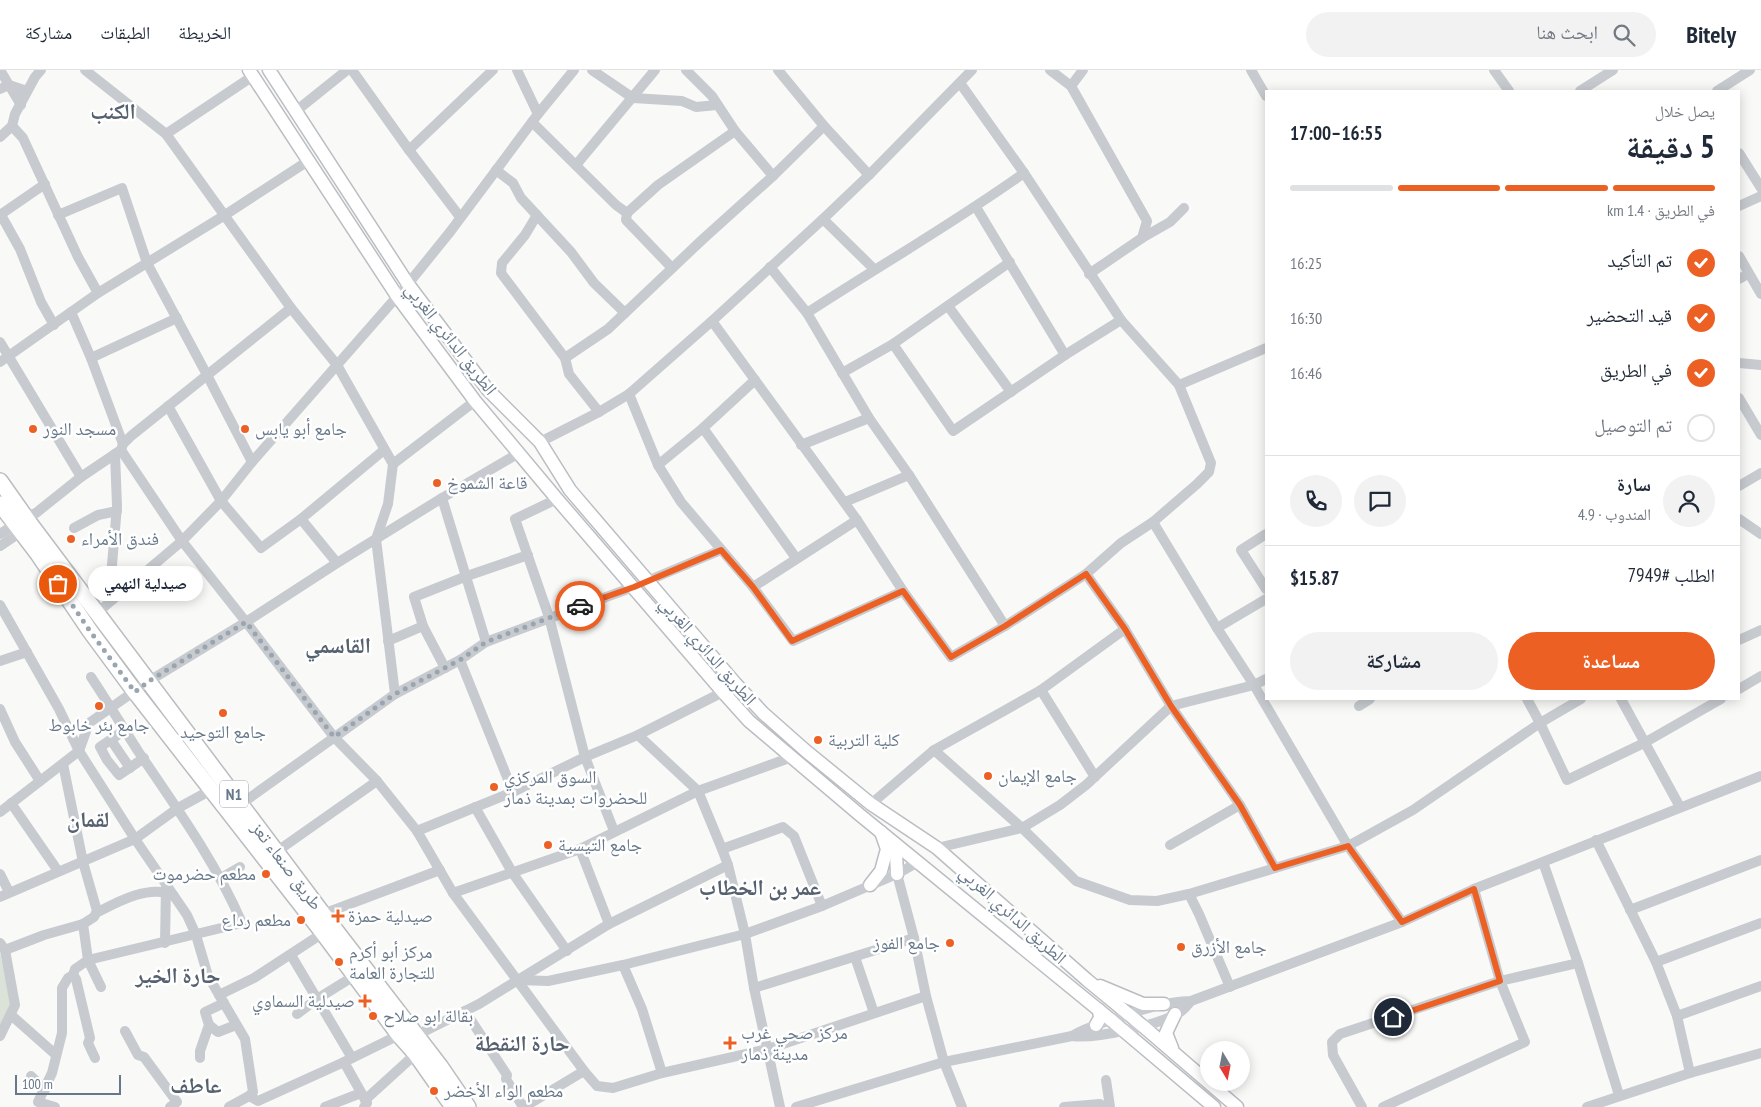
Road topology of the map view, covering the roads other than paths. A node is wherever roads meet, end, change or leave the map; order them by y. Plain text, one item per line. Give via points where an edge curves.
1 (0, 70) edge
2 (41, 70) edge
3 (85, 70) edge
4 (269, 70) edge
5 (347, 70) edge
6 (352, 70) edge
7 (493, 70) edge
8 (517, 70) edge
9 (574, 70) edge
10 (592, 70) edge
11 (655, 70) edge
12 (686, 70) edge
13 (778, 70) edge
14 (972, 70) edge
15 (1050, 70) edge
16 (1083, 70) edge
17 (1251, 70) edge
18 (1494, 70) edge
19 (1613, 70) edge
20 (1750, 70) edge
21 (251, 73) edge
22 (960, 83) junction
23 (1071, 86) junction
24 (4, 87) edge
25 (1508, 90) edge
26 (1582, 90) edge
27 (1719, 90) edge
28 (28, 91) junction
29 (1265, 94) edge
30 (633, 98) junction
31 (20, 105) junction
32 (717, 105) junction
33 (296, 112) junction
34 (535, 118) junction
35 (12, 126) junction
36 (824, 126) junction
37 (735, 131) junction
38 (166, 134) junction
39 (0, 136) edge
40 (409, 150) junction
41 (1740, 155) edge
42 (308, 161) junction
43 (576, 165) junction
44 (496, 170) junction
45 (1024, 173) junction
46 (868, 175) junction
47 (773, 176) junction
48 (44, 184) junction
49 (1761, 188) edge
50 (1761, 196) edge
51 (1740, 206) edge
52 (976, 207) junction
53 (1184, 208) dead end
54 (627, 212) junction
55 (1, 215) edge
56 (58, 215) junction
57 (537, 215) junction
58 (225, 216) junction
59 (460, 217) junction
60 (822, 219) junction
61 (1142, 238) junction
62 (1740, 258) edge
63 (1010, 262) junction
64 (147, 263) junction
65 (770, 267) junction
66 (672, 268) junction
67 (874, 269) junction
68 (1089, 274) junction
69 (1748, 274) junction
70 (1740, 278) edge
71 (408, 284) junction
72 (98, 293) junction
73 (1761, 294) edge
74 (397, 296) junction
75 (948, 306) junction
76 (291, 308) junction
77 (72, 312) junction
78 (625, 313) junction
79 (806, 313) junction
80 (177, 318) junction
81 (1121, 320) junction
82 (712, 321) junction
83 (54, 325) junction
84 (0, 342) edge
85 (893, 344) junction
86 (1265, 348) edge
87 (1065, 355) junction
88 (91, 358) junction
89 (565, 358) junction
90 (5, 360) edge
91 (1740, 363) edge
92 (337, 365) junction
93 (1761, 365) edge
94 (842, 373) junction
95 (207, 375) junction
96 (755, 380) junction
97 (1179, 385) junction
98 (488, 390) junction
99 (1011, 392) junction
100 (629, 394) junction
101 (1740, 400) edge
102 (475, 401) junction
103 (168, 406) junction
104 (599, 412) junction
105 (869, 418) junction
106 (703, 428) junction
107 (1761, 435) edge
108 (540, 442) junction
109 (801, 444) junction
110 (120, 449) junction
111 (384, 450) junction
112 (519, 453) junction
113 (252, 462) junction
114 (393, 464) junction
115 (658, 466) junction
116 (1761, 473) edge
117 (909, 475) junction
118 (81, 477) junction
119 (0, 481) edge
120 (1740, 485) edge
121 (442, 498) junction
122 (221, 500) junction
123 (557, 500) junction
124 (845, 502) junction
125 (0, 504) edge
126 (117, 511) junction
127 (1740, 519) edge
128 (301, 520) junction
129 (857, 520) junction
130 (26, 522) junction
131 (1153, 522) junction
132 (74, 528) dead end
133 (0, 534) edge
134 (1761, 534) edge
135 (1265, 535) edge
136 (376, 539) junction
137 (182, 541) junction
138 (0, 546) edge
139 (721, 550) junction
140 (356, 551) junction
141 (528, 555) junction
142 (378, 558) junction
143 (796, 558) junction
144 (337, 563) junction
145 (1086, 574) junction
146 (467, 576) junction
147 (648, 581) junction
148 (634, 587) junction
149 (753, 587) junction
150 (1265, 587) edge
151 (903, 591) junction
152 (112, 600) junction
153 (1265, 600) edge
154 (0, 605) edge
155 (98, 612) junction
156 (549, 617) junction
157 (246, 622) junction
158 (423, 626) junction
159 (1005, 626) junction
160 (1217, 628) junction
161 (1125, 629) junction
162 (1761, 630) edge
163 (1740, 640) edge
164 (388, 641) junction
165 (486, 642) junction
166 (27, 652) junction
167 (460, 660) junction
168 (0, 661) edge
169 (445, 668) junction
170 (1761, 676) edge
171 (91, 677) dead end
172 (1265, 680) edge
173 (149, 681) junction
174 (1254, 685) junction
175 (1740, 688) edge
176 (1041, 690) junction
177 (135, 692) junction
178 (722, 692) junction
179 (395, 694) junction
180 (1368, 700) edge
181 (1527, 700) edge
182 (1579, 700) edge
183 (1622, 700) edge
184 (1719, 700) edge
185 (1171, 706) junction
186 (1359, 706) dead end
187 (111, 708) junction
188 (0, 709) edge
189 (90, 723) junction
190 (1540, 723) junction
191 (125, 730) junction
192 (71, 733) junction
193 (638, 735) junction
194 (334, 737) junction
195 (111, 740) junction
196 (1644, 743) junction
197 (934, 750) junction
198 (79, 751) junction
199 (806, 751) junction
200 (585, 757) junction
201 (792, 757) junction
202 (144, 758) junction
203 (63, 764) junction
204 (130, 768) junction
205 (1761, 776) edge
206 (1095, 777) junction
207 (40, 781) junction
208 (377, 781) junction
209 (211, 790) junction
210 (698, 791) junction
211 (513, 792) junction
212 (11, 804) junction
213 (241, 804) junction
214 (871, 804) junction
215 (1240, 805) junction
216 (475, 807) junction
217 (1680, 807) junction
218 (178, 808) junction
219 (0, 812) edge
220 (1022, 828) junction
221 (418, 831) junction
222 (614, 832) junction
223 (881, 832) junction
224 (135, 839) junction
225 (1596, 840) junction
226 (1170, 845) dead end
227 (1348, 846) junction
228 (938, 848) junction
229 (580, 849) junction
230 (722, 849) junction
231 (276, 852) junction
232 (1761, 860) edge
233 (84, 862) junction
234 (918, 862) junction
235 (1543, 862) junction
236 (728, 865) junction
237 (240, 867) dead end
238 (1275, 868) junction
239 (440, 870) junction
240 (58, 871) junction
241 (512, 872) junction
242 (0, 874) edge
243 (896, 874) junction
244 (221, 878) junction
245 (870, 885) junction
246 (1474, 889) junction
247 (169, 891) junction
248 (10, 892) junction
249 (453, 894) junction
250 (1188, 894) junction
251 (0, 897) edge
252 (822, 906) junction
253 (1630, 910) junction
254 (96, 913) junction
255 (323, 914) junction
256 (1402, 922) junction
257 (1761, 923) edge
258 (83, 924) junction
259 (609, 924) junction
260 (323, 933) junction
261 (745, 934) junction
262 (196, 935) junction
263 (914, 938) junction
264 (166, 943) junction
265 (3, 946) edge
266 (567, 951) junction
267 (291, 955) junction
268 (855, 957) junction
269 (88, 960) junction
270 (1656, 962) junction
271 (1578, 963) junction
272 (623, 966) junction
273 (73, 976) junction
274 (354, 976) junction
275 (518, 980) junction
276 (1087, 980) junction
277 (1500, 981) junction
278 (101, 986) dead end
279 (1230, 986) junction
280 (1761, 986) edge
281 (754, 988) junction
282 (926, 996) junction
283 (222, 999) junction
284 (317, 999) junction
285 (1191, 1001) junction
286 (1164, 1004) junction
287 (1099, 1010) junction
288 (465, 1012) junction
289 (874, 1013) junction
290 (298, 1014) dead end
291 (1128, 1014) junction
292 (1175, 1014) junction
293 (11, 1015) junction
294 (1677, 1016) junction
295 (1111, 1020) junction
296 (236, 1024) junction
297 (209, 1025) junction
298 (1096, 1025) junction
299 (1144, 1026) junction
300 (125, 1031) dead end
301 (1123, 1031) junction
302 (0, 1036) edge
303 (1072, 1036) junction
304 (411, 1040) junction
305 (768, 1048) junction
306 (1174, 1053) junction
307 (1761, 1053) edge
308 (56, 1054) junction
309 (95, 1058) dead end
310 (200, 1058) dead end
311 (348, 1060) junction
312 (944, 1062) junction
313 (584, 1071) junction
314 (662, 1073) junction
315 (1690, 1073) junction
316 (31, 1076) dead end
317 (1106, 1080) dead end
318 (44, 1090) junction
319 (248, 1096) junction
320 (1619, 1096) junction
321 (363, 1100) edge
322 (43, 1105) edge
323 (55, 1107) edge
324 (170, 1107) edge
325 (229, 1107) edge
326 (325, 1107) edge
327 (453, 1107) edge
328 (468, 1107) edge
329 (523, 1107) edge
330 (780, 1107) edge
331 (796, 1107) edge
332 (962, 1107) edge
333 (1064, 1107) edge
334 (1106, 1107) edge
335 (1110, 1107) edge
336 (1214, 1107) edge
337 (1237, 1107) edge
338 (1362, 1107) edge
339 (1383, 1107) edge
340 (1587, 1107) edge

1 - 24 street
2 - 28 street
3 - 38 street
4 - 33 main road, الطريق الدائري الغربي
5 - 33 street
6 - 40 street
7 - 40 street
8 - 34 street
9 - 34 street
10 - 30 street
11 - 30 street
12 - 32 street
13 - 36 street
14 - 22 street
15 - 23 street
16 - 23 street
17 - 29 street
18 - 25 street
19 - 26 street
20 - 27 street
21 - 38 street
21 - 42 main road, الطريق الدائري الغربي
22 - 45 street
22 - 46 street
23 - 61 street via 1147,221
24 - 28 street
24 - 31 street
28 - 31 street
30 - 32 street via 682,102 696,107
30 - 43 street
31 - 35 street
32 - 37 street
33 - 71 main road, الطريق الدائري الغربي
34 - 43 street
34 - 44 street
35 - 39 street
35 - 48 street via 23,138
36 - 46 street
36 - 47 street
37 - 47 street
37 - 54 street via 658,185
38 - 58 street
40 - 59 street
41 - 49 street
42 - 58 street
42 - 74 main road, الطريق الدائري الغربي
43 - 54 street via 616,206
44 - 57 street via 513,183 521,198
44 - 59 street
45 - 52 street
45 - 68 street
46 - 60 street
47 - 66 street
48 - 55 street
48 - 56 street
50 - 51 street
52 - 63 street
52 - 67 street
53 - 61 street via 1170,222
54 - 66 street via 626,220
55 - 83 street
56 - 64 street via 122,188
56 - 72 street
57 - 78 street via 594,283
57 - 89 street via 502,262 501,273
58 - 64 street
58 - 76 street
59 - 71 street
60 - 65 street
60 - 67 street
61 - 68 street
62 - 69 street
63 - 75 street
63 - 87 street
64 - 72 street
64 - 80 street
65 - 79 street
65 - 82 street
66 - 78 street
67 - 79 street
68 - 81 street
69 - 70 street
69 - 73 street
71 - 74 street
71 - 98 main road, الطريق الدائري الغربي
72 - 77 street
74 - 92 street
74 - 102 main road, الطريق الدائري الغربي
75 - 85 street
75 - 99 street
76 - 92 street
76 - 95 street
77 - 83 street
77 - 88 street
78 - 89 street via 608,329
79 - 94 street
80 - 88 street
80 - 95 street
81 - 87 street
81 - 97 street
82 - 96 street
82 - 100 street
83 - 90 street
84 - 90 street
85 - 94 street
85 - 99 street via 954,431
86 - 97 street
87 - 99 street
88 - 110 street
89 - 104 street via 570,374
90 - 118 street
91 - 93 street
92 - 111 street
92 - 113 street
94 - 105 street
95 - 103 street
95 - 113 street
96 - 106 street
96 - 109 street
97 - 131 street via 1211,463 1209,472
98 - 102 main road
98 - 108 main road, الطريق الدائري الغربي
100 - 104 street
100 - 115 street
101 - 107 street
102 - 112 main road, الطريق الدائري الغربي
102 - 114 street
103 - 110 street
103 - 122 street
104 - 108 street
105 - 109 street
105 - 117 street
106 - 115 street
106 - 143 street
108 - 147 main road, الطريق الدائري الغربي via 570,490
109 - 124 street
110 - 118 street
110 - 126 street
110 - 137 street
111 - 114 street
111 - 128 street
112 - 121 street
112 - 123 main road, الطريق الدائري الغربي
113 - 122 street
114 - 136 street via 388,504
115 - 139 street via 681,502
116 - 120 street
117 - 124 street
117 - 159 street
118 - 130 street
119 - 130 highway, طريق صنعاء تعز / N1
121 - 136 street
121 - 146 street
122 - 128 street via 261,548
122 - 137 street
123 - 141 street via 515,519
123 - 148 main road, الطريق الدائري الغربي
124 - 129 street
125 - 130 highway, طريق صنعاء تعز / N1
126 - 132 street via 98,515
126 - 152 street
127 - 134 street
128 - 144 street
129 - 143 street
129 - 151 street
130 - 133 street
130 - 138 street
130 - 155 highway, طريق صنعاء تعز / N1
130 - 177 highway, طريق صنعاء تعز / N1 via 90,631
131 - 145 street via 1121,543
131 - 160 street
135 - 150 street via 1241,550
136 - 140 street
136 - 142 street
137 - 152 street
137 - 157 street
139 - 147 street
139 - 149 street
140 - 142 street via 371,550
140 - 144 street
141 - 146 street
141 - 156 street
142 - 164 street
143 - 149 street
144 - 157 street
145 - 159 street
145 - 161 street
146 - 158 street via 414,597
146 - 165 street
147 - 148 main road
147 - 199 main road, الطريق الدائري الغربي via 763,713
148 - 156 street
148 - 178 main road, الطريق الدائري الغربي
149 - 151 street via 792,641
151 - 159 street via 951,657
152 - 155 street
153 - 160 street
154 - 166 street
155 - 173 highway, طريق صنعاء تعز / N1
156 - 165 street
156 - 200 street
157 - 173 street
157 - 194 street
158 - 164 street
158 - 169 street
160 - 174 street
161 - 176 street
161 - 185 street
162 - 163 street
164 - 179 street
165 - 167 street
166 - 168 street
166 - 192 street
167 - 169 street
167 - 211 street
169 - 179 street
170 - 175 street
171 - 187 street
172 - 174 street
173 - 177 street
173 - 213 highway, طريق صنعاء تعز / N1
174 - 185 street
174 - 227 street
176 - 197 street
176 - 206 street
177 - 187 street
177 - 209 highway, طريق صنعاء تعز / N1
178 - 193 street
178 - 201 main road, الطريق الدائري الغربي via 749,721
179 - 194 street
180 - 186 street
181 - 190 street
182 - 190 street
183 - 196 street
184 - 196 street
185 - 206 street
185 - 215 street
187 - 189 street
187 - 191 street
188 - 207 street via 15,742
189 - 192 street
189 - 198 street
190 - 196 street via 1567,780
190 - 227 street via 1413,810
191 - 195 street
191 - 202 street
192 - 198 street
193 - 200 street
193 - 210 street
194 - 208 street
194 - 213 street
195 - 204 street
195 - 204 street via 100,748 107,760 119,775
196 - 217 street
197 - 214 street
197 - 220 street
198 - 203 street
198 - 224 street
199 - 201 main road
199 - 214 main road, الطريق الدائري الغربي
200 - 211 street
200 - 222 street
201 - 210 street
201 - 223 main road, الطريق الدائري الغربي
202 - 204 street
202 - 218 street
203 - 207 street
203 - 233 street
205 - 217 street
206 - 220 street via 1060,805
207 - 212 street
208 - 221 street
208 - 231 street
209 - 218 street
209 - 260 highway, طريق صنعاء تعز / N1
210 - 222 street
210 - 230 street
211 - 216 street
212 - 219 street
212 - 240 street
213 - 231 highway, طريق صنعاء تعز / N1
214 - 228 main road, الطريق الدائري الغربي
215 - 226 street
215 - 238 street
216 - 221 street
216 - 241 street
217 - 225 street
218 - 224 street
218 - 244 street
220 - 228 street
220 - 250 street via 1076,881 1130,900 1157,901
221 - 239 street
222 - 229 street
223 - 234 main road, الطريق الدائري الغربي
223 - 243 main road via 896,854
223 - 245 main road via 887,849 881,871
224 - 233 street
224 - 247 street
225 - 235 street
225 - 253 street
227 - 238 street
227 - 256 street
228 - 276 main road, الطريق الدائري الغربي
229 - 241 street
229 - 259 street
230 - 236 street
230 - 252 street via 783,827 794,836
231 - 255 highway, طريق صنعاء تعز / N1
232 - 253 street
233 - 240 street
233 - 254 street
234 - 243 street
234 - 287 main road, الطريق الدائري الغربي
235 - 246 street
235 - 271 street
236 - 259 street
236 - 261 street
237 - 244 street
238 - 250 street
239 - 249 street
239 - 255 street
240 - 248 street
241 - 249 street
241 - 266 street
242 - 248 street
243 - 245 street
243 - 263 street
244 - 262 street via 242,924
245 - 252 street
246 - 256 street
246 - 277 street
247 - 254 street via 147,892
247 - 262 street via 187,914
247 - 264 street
248 - 251 street
249 - 275 street
250 - 279 street
252 - 261 street
253 - 270 street
254 - 258 street
255 - 304 highway, طريق صنعاء تعز / N1
256 - 279 street
257 - 270 street
258 - 265 street
258 - 269 street
259 - 266 street
260 - 267 street
260 - 274 highway, طريق صنعاء تعز / N1
261 - 272 street
261 - 281 street
262 - 264 street
262 - 283 street via 208,976
263 - 268 street
263 - 282 street
264 - 269 street
265 - 293 street via 15,1005
266 - 275 street
267 - 283 street
267 - 284 street
268 - 281 street
268 - 289 street
269 - 273 street via 75,969
269 - 278 street
270 - 294 street
271 - 277 street
271 - 320 street
272 - 275 street via 548,981
272 - 314 street via 642,1009
273 - 308 street via 62,988 62,1033
273 - 309 street via 90,1038 88,1043
274 - 284 street
274 - 304 highway, طريق صنعاء تعز / N1
275 - 288 street
275 - 313 street
276 - 286 main road via 1143,1004
276 - 291 main road, الطريق الدائري الغربي
277 - 338 street via 1340,1034 1332,1042 1333,1055
277 - 339 street via 1525,1042
279 - 285 street
280 - 294 street
281 - 305 street
282 - 289 street
282 - 312 street
283 - 296 street
283 - 297 street via 205,1012
284 - 290 street
284 - 311 street
285 - 286 street
285 - 292 street
286 - 291 street
287 - 295 main road, الطريق الدائري الغربي
287 - 298 main road via 1100,1018
288 - 304 street
288 - 329 street via 507,1075 506,1079
289 - 305 street
291 - 295 street
291 - 299 main road, الطريق الدائري الغربي
292 - 299 street
292 - 306 main road via 1166,1034
293 - 302 street
293 - 308 street
294 - 315 street
295 - 298 street
295 - 301 main road, الطريق الدائري الغربي
296 - 297 street via 218,1032
296 - 319 street via 244,1039 253,1092
297 - 310 street
298 - 303 street
299 - 301 street
299 - 306 main road, الطريق الدائري الغربي
300 - 324 street via 138,1055 144,1057 177,1102
301 - 303 street via 1084,1038
301 - 336 main road, الطريق الدائري الغربي
303 - 312 street
304 - 311 street
304 - 321 street
304 - 327 highway, طريق صنعاء تعز / N1
304 - 328 highway, طريق صنعاء تعز / N1
305 - 314 street
305 - 330 street
306 - 337 main road, الطريق الدائري الغربي
307 - 315 street
308 - 318 street
311 - 319 street via 258,1101
311 - 321 street
312 - 331 street
312 - 332 street
313 - 314 street via 597,1086 613,1088
313 - 329 street
315 - 320 street
316 - 318 street
317 - 335 street
318 - 322 street via 38,1102
319 - 325 street
320 - 340 street
321 - 326 street
322 - 323 street
333 - 334 street via 1100,1104

